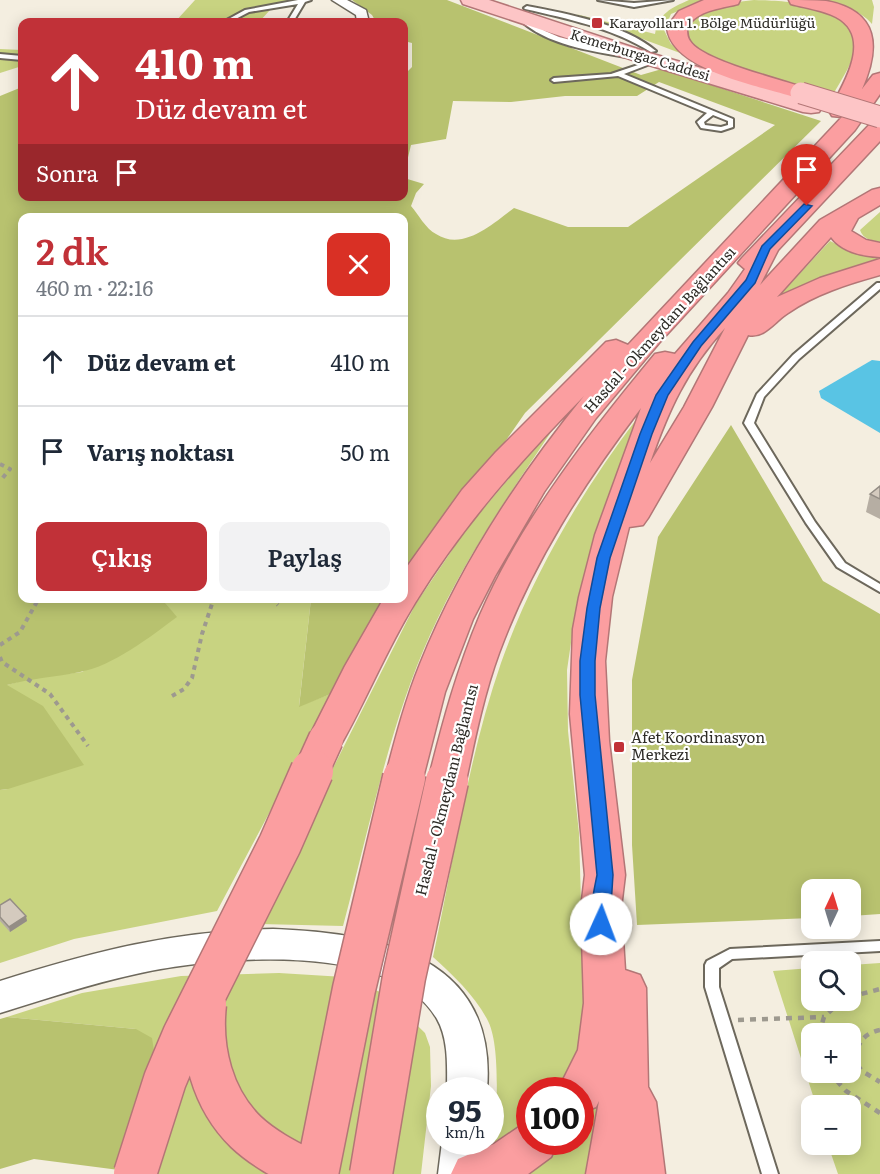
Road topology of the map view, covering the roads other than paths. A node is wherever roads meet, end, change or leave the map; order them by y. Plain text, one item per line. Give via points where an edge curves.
1 (338, 0) edge
2 (470, 0) edge
3 (509, 0) edge
4 (601, 0) edge
5 (670, 0) edge
6 (731, 0) edge
7 (798, 0) edge
8 (306, 1) edge
9 (524, 12) junction
10 (234, 18) edge
11 (293, 18) edge
12 (363, 18) edge
13 (880, 42) edge
14 (0, 57) edge
15 (651, 57) junction
16 (18, 58) edge
17 (618, 74) junction
18 (880, 79) edge
19 (554, 80) dead end
20 (853, 88) junction
21 (806, 100) junction
22 (712, 112) dead end
23 (880, 117) edge
24 (877, 133) edge
25 (823, 148) junction
26 (880, 186) edge
27 (880, 195) edge
28 (848, 216) junction
29 (762, 234) junction
30 (880, 250) edge
31 (880, 267) edge
32 (880, 285) edge
33 (716, 374) junction
34 (408, 588) edge
35 (880, 589) edge
36 (398, 603) edge
37 (594, 608) junction
38 (605, 875) junction
39 (880, 946) edge
40 (208, 990) junction
41 (0, 997) edge
42 (467, 1077) edge
43 (590, 1077) edge
44 (627, 1080) junction
45 (462, 1155) edge
46 (516, 1155) edge
47 (135, 1174) edge
48 (315, 1174) edge
49 (370, 1174) edge
50 (460, 1174) edge
51 (475, 1174) edge
52 (610, 1174) edge
53 (641, 1174) edge
54 (770, 1174) edge

1 - 12 street via 362,13
2 - 9 main road, Kemerburgaz Caddesi
3 - 9 main road, Kemerburgaz Caddesi
4 - 5 lane via 634,5
6 - 21 highway via 707,5 685,16 677,27 680,41 706,60
7 - 20 highway via 840,11 855,20 863,31 865,49
8 - 10 lane via 247,11
8 - 11 lane
9 - 15 main road, Kemerburgaz Caddesi
13 - 20 highway via 867,72
14 - 16 lane
15 - 17 lane
15 - 21 main road, Kemerburgaz Caddesi
17 - 19 lane
17 - 22 lane
18 - 25 highway, Hasdal - Okmeydanı Bağlantısı via 847,124
20 - 25 highway via 826,134
21 - 23 main road, bridge
21 - 24 main road
24 - 29 highway, Hasdal - Okmeydanı Bağlantısı
25 - 29 highway, Hasdal - Okmeydanı Bağlantısı
26 - 28 lane
27 - 28 highway
28 - 30 highway via 839,231 842,237
28 - 33 highway via 829,225 744,318
29 - 34 highway via 740,228 726,237 507,458 450,526
29 - 37 highway via 751,280 697,344 653,413 604,558
29 - 48 highway, Hasdal - Okmeydanı Bağlantısı, bridge via 687,295 579,421 488,560 437,665 404,778
29 - 49 highway, Hasdal - Okmeydanı Bağlantısı, bridge via 585,464 547,523 500,610 464,708 447,781 404,977
31 - 33 highway via 821,286 768,315 748,333
32 - 35 lane via 796,357 760,396 749,423 841,565
33 - 37 highway via 633,516
36 - 40 highway, bridge via 326,739 280,844 232,934
37 - 38 highway via 588,695
38 - 43 highway via 601,905 605,1024
38 - 44 highway via 618,904 622,936
39 - 54 lane via 730,954 712,965 722,1020
40 - 47 highway, bridge via 183,1035 165,1080
40 - 48 highway, bridge via 203,1049 213,1082 241,1126 267,1147
41 - 42 main road via 137,958 250,945 315,945 380,958 408,968 426,980 449,1004 459,1027 467,1057
44 - 52 highway
44 - 53 highway
45 - 50 main road
46 - 51 highway

